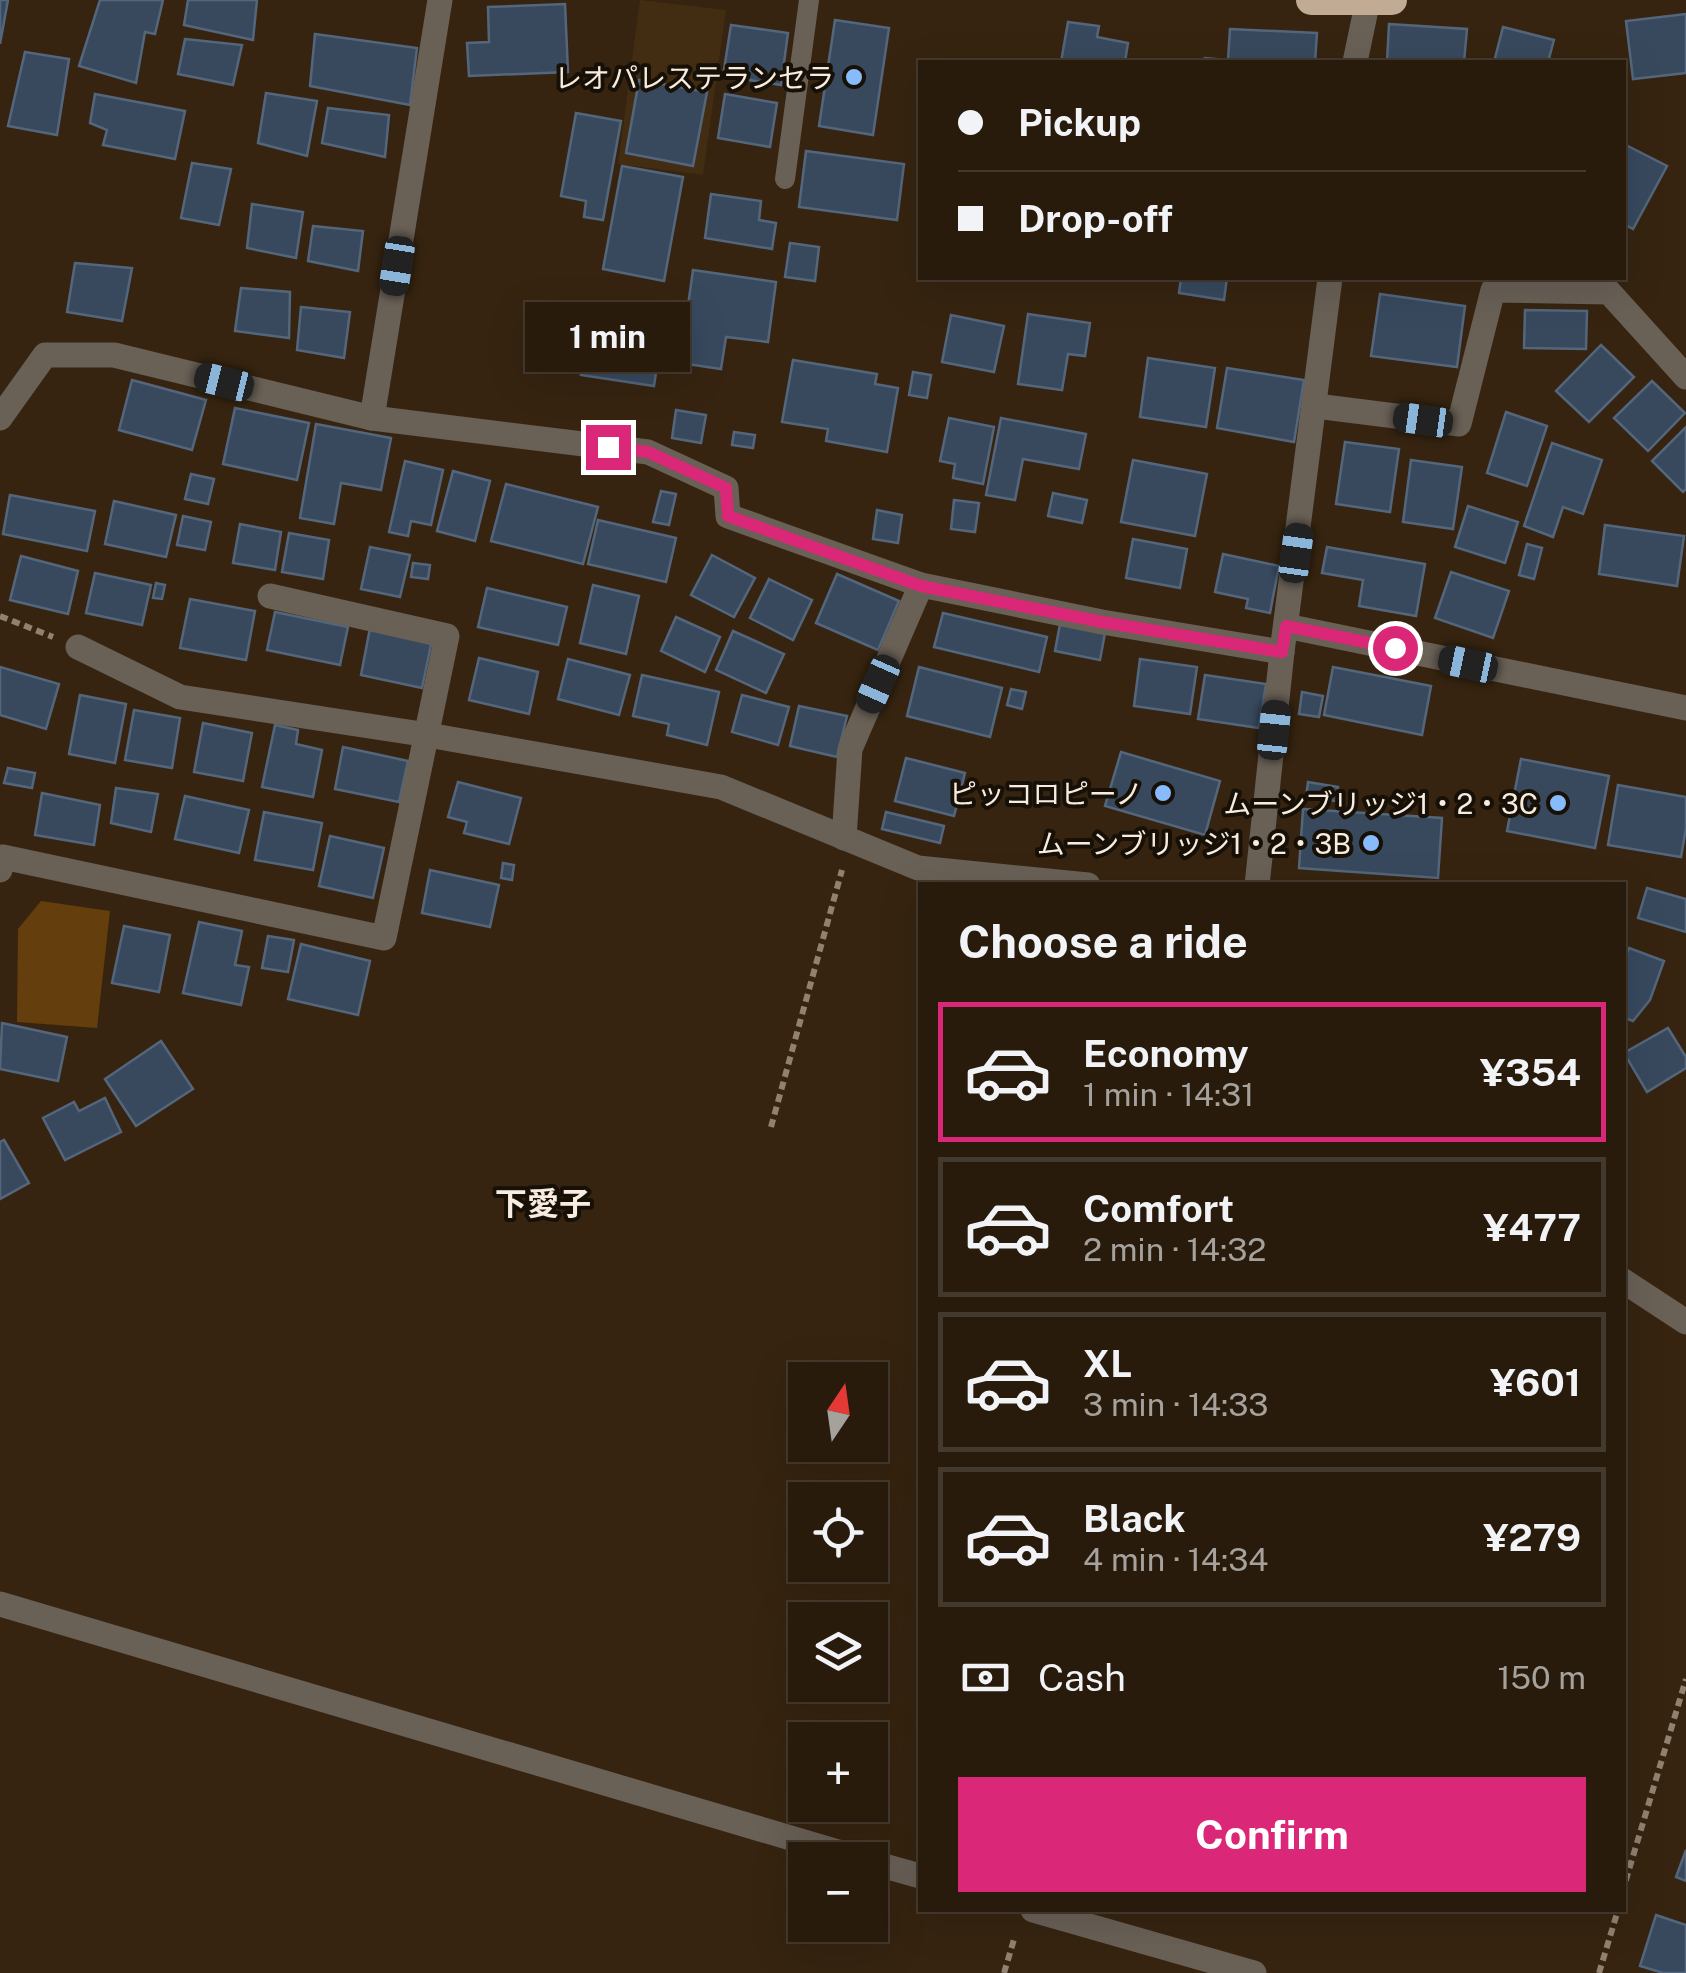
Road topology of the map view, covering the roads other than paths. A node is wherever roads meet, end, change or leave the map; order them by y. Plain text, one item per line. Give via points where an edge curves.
1 (440, 0) edge
2 (809, 0) edge
3 (1310, 0) edge
4 (1376, 1) edge
5 (1355, 60) edge
6 (785, 179) dead end
7 (1330, 280) edge
8 (1686, 377) edge
9 (1316, 406) junction
10 (0, 418) edge
11 (372, 418) junction
12 (921, 586) junction
13 (270, 596) dead end
14 (1284, 639) junction
15 (78, 647) road end
16 (1686, 708) edge
17 (428, 735) junction
18 (844, 838) junction
19 (0, 870) edge
20 (1058, 882) edge
21 (1257, 882) edge
22 (1626, 1283) edge
23 (1686, 1322) edge
24 (0, 1604) edge
25 (804, 1842) edge
26 (888, 1867) edge
27 (918, 1875) edge
28 (1025, 1918) edge
29 (1254, 1973) edge

1 - 11 street
2 - 6 lane
3 - 4 highway
4 - 5 street
7 - 9 street
8 - 9 street via 1609,292 1493,290 1459,424
9 - 14 street
10 - 11 street via 45,355 114,355
11 - 12 street via 648,452 726,488 728,516
12 - 14 street via 1102,622
12 - 18 street via 850,749
13 - 17 street via 447,636
14 - 16 street
14 - 21 street
15 - 17 street via 180,697
17 - 18 street via 721,788
17 - 19 street via 384,938 2,857
18 - 20 street via 918,868
22 - 23 street
24 - 25 street
26 - 27 street
28 - 29 street

